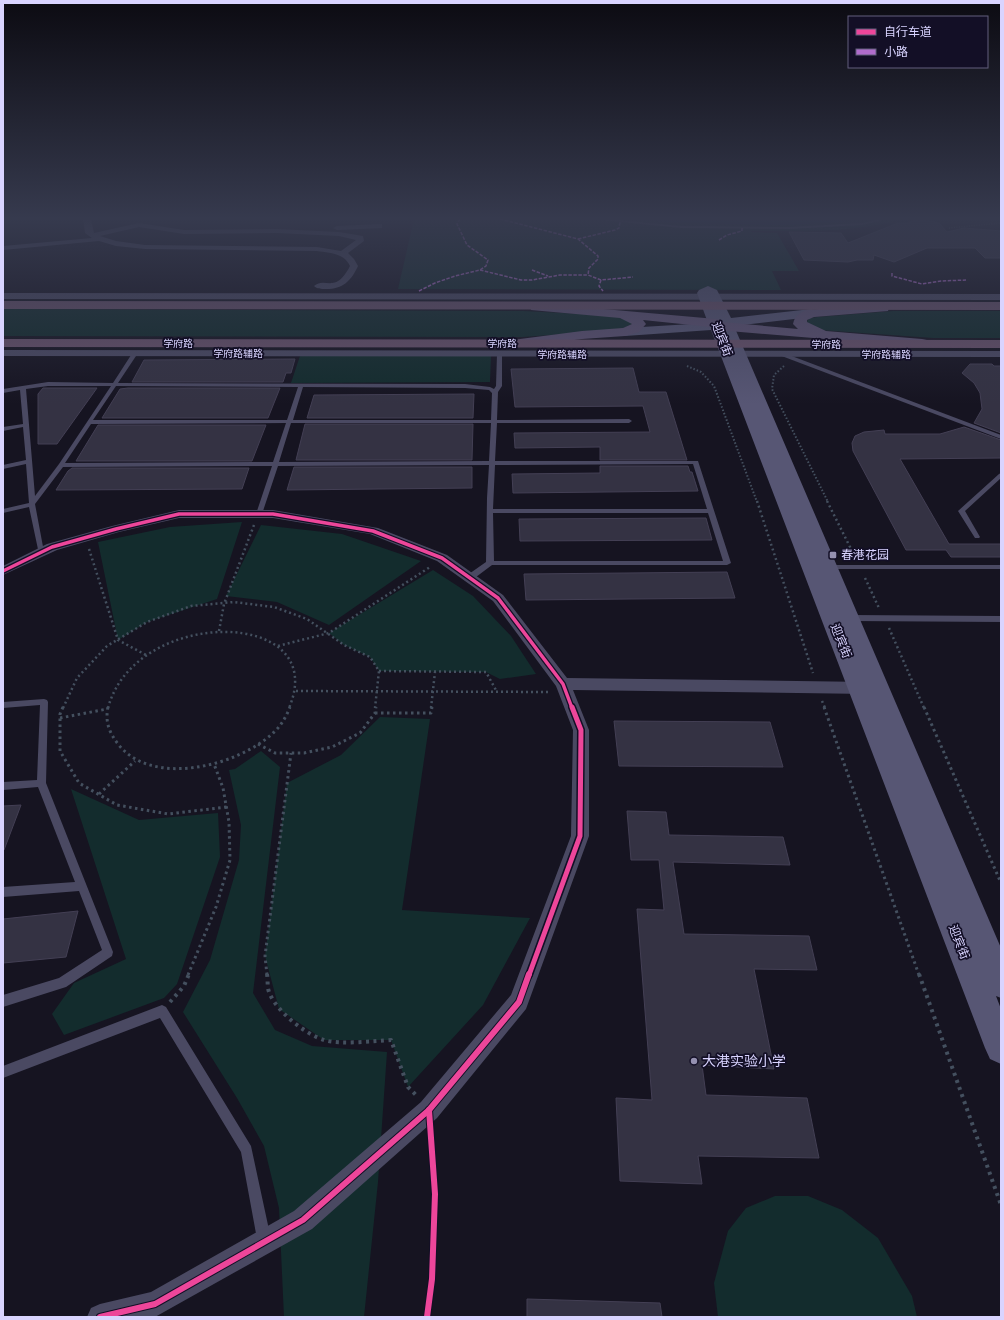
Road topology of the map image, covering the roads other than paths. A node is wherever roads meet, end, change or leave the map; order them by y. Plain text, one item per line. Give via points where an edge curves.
1 (345, 281) edge
2 (311, 286) dead end
3 (3, 296) edge
4 (1001, 297) edge
5 (712, 302) junction
6 (3, 305) edge
7 (510, 306) junction
8 (906, 306) junction
9 (1001, 306) edge
10 (615, 313) junction
11 (811, 313) junction
12 (626, 332) junction
13 (846, 336) junction
14 (726, 337) junction
15 (3, 343) edge
16 (518, 343) junction
17 (940, 344) junction
18 (1001, 344) edge
19 (3, 353) edge
20 (135, 353) junction
21 (500, 354) junction
22 (781, 354) junction
23 (1001, 354) edge
24 (114, 385) junction
25 (301, 385) junction
26 (23, 387) junction
27 (3, 391) edge
28 (495, 392) junction
29 (629, 421) dead end
30 (89, 422) junction
31 (289, 422) junction
32 (494, 422) junction
33 (26, 424) junction
34 (3, 429) edge
35 (1001, 437) edge
36 (29, 461) junction
37 (492, 462) junction
38 (275, 464) junction
39 (61, 465) junction
40 (3, 466) edge
41 (1001, 475) edge
42 (32, 504) junction
43 (3, 510) edge
44 (490, 511) junction
45 (711, 511) junction
46 (259, 514) junction
47 (977, 537) dead end
48 (41, 552) junction
49 (490, 563) junction
50 (826, 566) junction
51 (1001, 567) edge
52 (3, 571) edge
53 (469, 578) junction
54 (848, 618) junction
55 (1001, 619) edge
56 (564, 688) junction
57 (868, 688) junction
58 (3, 705) edge
59 (41, 783) junction
60 (3, 786) edge
61 (82, 886) junction
62 (3, 892) edge
63 (1001, 983) edge
64 (3, 1001) edge
65 (1001, 1048) edge
66 (3, 1072) edge
67 (265, 1242) junction
68 (100, 1317) edge

1 - 2 street via 338,285
3 - 5 street
4 - 5 street
5 - 7 highway
5 - 8 highway
5 - 14 main road, 迎宾街
6 - 7 highway
7 - 10 main road
8 - 9 highway
8 - 11 main road
10 - 12 main road via 638,322 637,326
10 - 14 main road
11 - 13 main road via 801,318 800,324 805,328
11 - 14 main road
12 - 14 main road
12 - 16 main road
13 - 14 main road
13 - 17 main road
14 - 16 highway, 学府路
14 - 17 highway, 学府路
14 - 21 street, 学府路辅路
14 - 22 street, 学府路辅路
14 - 50 main road, 迎宾街
14 - 57 main road, 迎宾街
15 - 16 highway, 学府路
17 - 18 highway, 学府路
19 - 20 street, 学府路辅路
20 - 21 street, 学府路辅路
20 - 24 lane
21 - 28 lane via 499,386
22 - 23 street, 学府路辅路
22 - 35 lane
24 - 25 lane
24 - 26 lane via 48,384
24 - 30 lane
25 - 28 lane via 465,386
25 - 31 lane
26 - 27 lane
26 - 33 lane
28 - 32 lane
29 - 32 lane
30 - 31 lane
30 - 39 lane
31 - 32 lane
31 - 38 lane
32 - 37 lane
33 - 34 lane
33 - 36 lane
36 - 40 lane
36 - 42 lane
37 - 38 lane
37 - 44 lane
37 - 45 lane via 696,462
38 - 39 lane
38 - 46 lane
39 - 42 lane
41 - 47 lane via 961,511
42 - 43 lane
42 - 48 lane
44 - 45 lane
44 - 49 lane
45 - 49 lane via 727,564
46 - 48 street via 179,514 86,537
46 - 53 street via 373,530 442,558
48 - 52 street
49 - 53 lane
50 - 51 lane
50 - 54 main road, 迎宾街
53 - 56 street via 498,598
54 - 55 lane
54 - 57 main road, 迎宾街
56 - 57 street
56 - 67 street via 581,730 580,836 519,1002 428,1110 303,1220
57 - 63 main road, 迎宾街
57 - 65 main road, 迎宾街
58 - 59 lane via 44,702
59 - 60 lane
59 - 61 lane
61 - 62 lane
61 - 64 lane via 108,952 62,983
66 - 67 lane via 162,1011 247,1150
67 - 68 street via 155,1304

